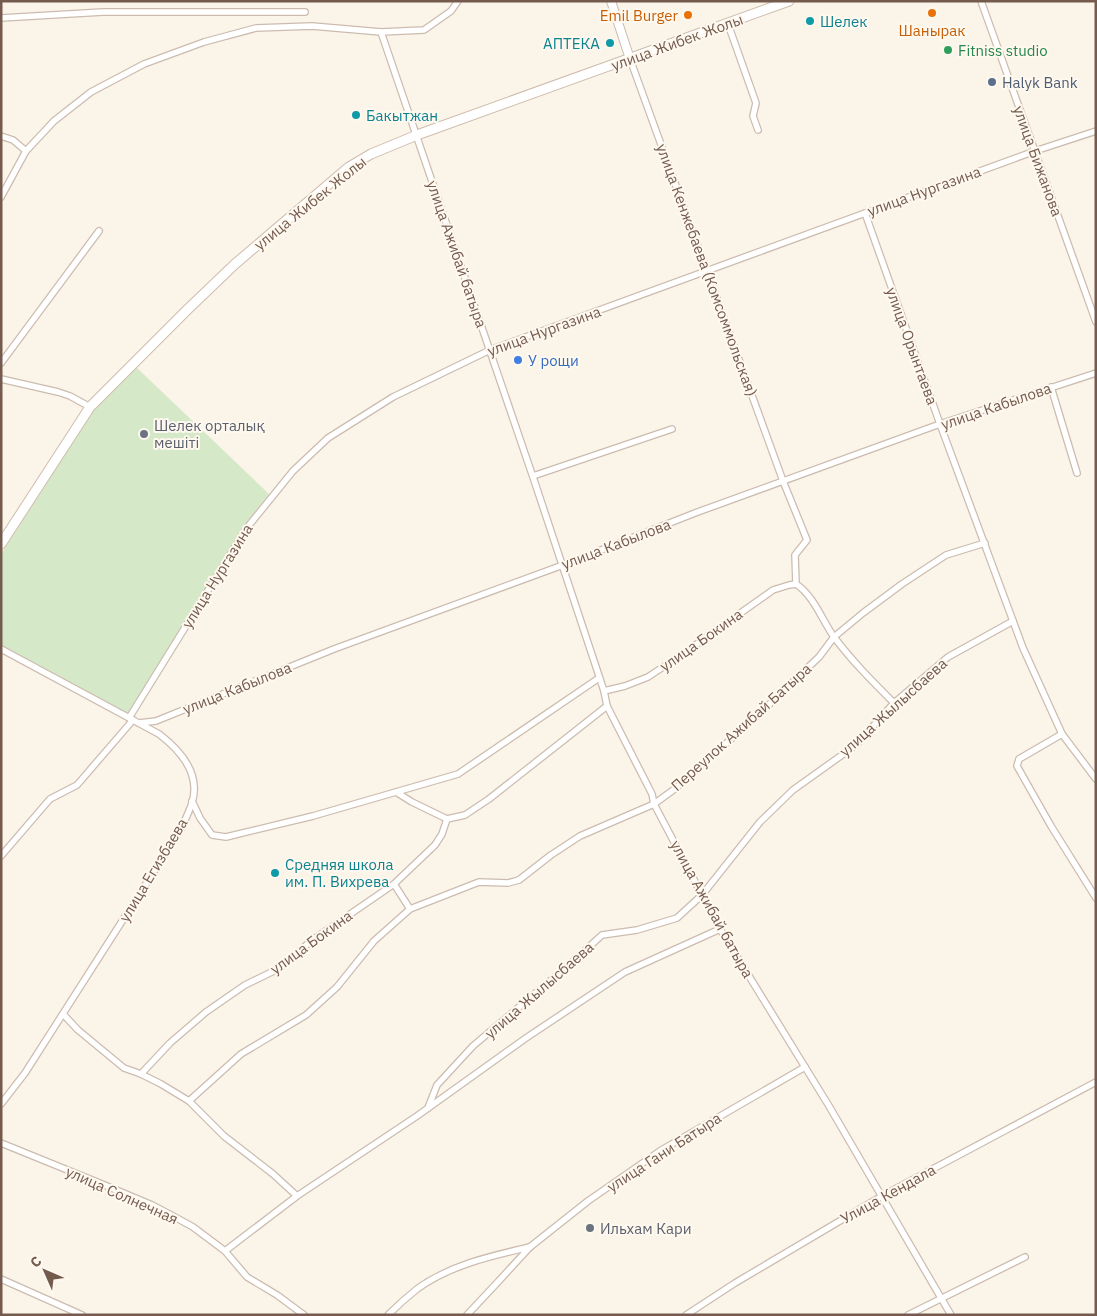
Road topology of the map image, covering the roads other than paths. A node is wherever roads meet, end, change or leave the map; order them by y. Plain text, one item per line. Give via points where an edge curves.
1 (458, 1) edge
2 (611, 1) edge
3 (789, 1) edge
4 (981, 1) edge
5 (305, 12) dead end
6 (1, 18) edge
7 (728, 24) junction
8 (381, 32) junction
9 (630, 59) junction
10 (758, 130) dead end
11 (1096, 131) edge
12 (416, 135) junction
13 (1, 136) edge
14 (26, 151) junction
15 (1035, 151) junction
16 (1, 197) edge
17 (865, 213) junction
18 (99, 231) dead end
19 (707, 272) junction
20 (1096, 322) edge
21 (490, 350) junction
22 (1, 363) edge
23 (1096, 373) edge
24 (1, 379) edge
25 (1051, 387) junction
26 (90, 407) junction
27 (940, 424) junction
28 (672, 429) dead end
29 (1077, 473) dead end
30 (533, 476) junction
31 (783, 481) junction
32 (1, 544) edge
33 (985, 544) junction
34 (563, 565) junction
35 (796, 584) junction
36 (1013, 621) junction
37 (834, 637) junction
38 (1, 649) edge
39 (600, 678) junction
40 (604, 691) junction
41 (894, 703) junction
42 (607, 706) junction
43 (131, 719) junction
44 (139, 723) junction
45 (1062, 734) junction
46 (1096, 779) edge
47 (396, 792) junction
48 (192, 801) junction
49 (654, 804) junction
50 (447, 819) junction
51 (1, 856) edge
52 (394, 884) junction
53 (702, 896) junction
54 (1096, 898) edge
55 (410, 909) junction
56 (720, 929) junction
57 (63, 1014) junction
58 (805, 1067) junction
59 (141, 1074) junction
60 (1096, 1082) edge
61 (189, 1101) junction
62 (1, 1104) edge
63 (428, 1108) junction
64 (1, 1143) edge
65 (297, 1196) junction
66 (882, 1196) junction
67 (530, 1247) junction
68 (225, 1251) junction
69 (1024, 1257) dead end
70 (1, 1279) edge
71 (942, 1298) junction
72 (82, 1315) edge
73 (304, 1315) edge
74 (388, 1315) edge
75 (467, 1315) edge
76 (686, 1315) edge
77 (908, 1315) edge
78 (951, 1315) edge

1 - 8 street via 451,11 424,30
2 - 9 street
3 - 7 main road, улица Жибек Жолы
4 - 15 street, улица Бижанова
5 - 6 street via 103,12
7 - 9 main road, улица Жибек Жолы
7 - 10 street via 756,103 753,116
8 - 12 street, улица Ажибай батыра
8 - 14 street via 312,26 256,28 204,42 144,64 91,92 54,121
9 - 12 main road, улица Жибек Жолы
9 - 19 street, улица Кенжебаева (Комсоммольская)
11 - 15 street, улица Нургазина
12 - 21 street, улица Ажибай батыра
12 - 26 main road, улица Жибек Жолы via 349,167 235,264
13 - 14 street via 13,140
14 - 16 street
15 - 17 street, улица Нургазина
15 - 20 street, улица Бижанова
17 - 19 street, улица Нургазина
17 - 27 street, улица Орынтаева
18 - 22 street
19 - 21 street, улица Нургазина
19 - 31 street, улица Кенжебаева (Комсоммольская)
21 - 30 street, улица Ажибай батыра
21 - 43 street, улица Нургазина via 393,397 328,438 293,471 246,529
23 - 25 street, улица Кабылова
24 - 26 street via 64,394
25 - 27 street, улица Кабылова
25 - 29 street
26 - 32 main road, улица Жибек Жолы
27 - 31 street, улица Кабылова
27 - 33 street, улица Орынтаева
28 - 30 street
30 - 34 street, улица Ажибай батыра
31 - 34 street, улица Кабылова
31 - 35 street, улица Кенжебаева (Комсоммольская) via 807,540 795,555
33 - 36 street, улица Орынтаева
33 - 37 street, Переулок Ажибай Батыра via 946,555 902,584
34 - 39 street, улица Ажибай батыра
34 - 44 street, улица Кабылова via 334,649 156,721
35 - 37 street via 810,598
35 - 40 street, улица Бокина via 773,590 648,677
36 - 41 street, улица Жылысбаева via 948,657
36 - 45 street, улица Орынтаева
37 - 41 street
37 - 49 street, Переулок Ажибай Батыра via 819,657 758,715
38 - 43 street, улица Егизбаева
39 - 40 street, улица Ажибай батыра
39 - 47 street via 458,774
40 - 42 street, улица Ажибай батыра
41 - 53 street, улица Жылысбаева via 856,745 792,790 760,822
42 - 49 street, улица Ажибай батыра via 652,794
42 - 50 street via 489,799 465,815
43 - 44 street, улица Егизбаева
43 - 51 street, улица Нургазина via 77,785 50,799
44 - 48 street, улица Егизбаева via 171,743 182,756 194,784
45 - 46 street, улица Орынтаева
45 - 54 street via 1019,759 1017,766
47 - 48 street via 226,837 212,835
47 - 50 street
48 - 57 street, улица Егизбаева via 181,829
49 - 53 street, улица Ажибай батыра
49 - 55 street, Переулок Ажибай Батыра via 580,836 519,880 479,882
50 - 52 street, улица Бокина via 435,845
52 - 55 street
52 - 59 street, улица Бокина via 311,940 280,968 245,985 206,1012
53 - 56 street, улица Ажибай батыра
53 - 63 street, улица Жылысбаева via 677,918 637,930 602,935 473,1046 437,1085
55 - 61 street via 374,941 338,987 306,1015 241,1054
56 - 58 street, улица Ажибай батыра
56 - 63 street, улица Жылысбаева via 625,972
57 - 59 street via 124,1068
57 - 62 street, улица Егизбаева
58 - 66 street, улица Ажибай батыра
58 - 67 street, улица Гани Батыра via 660,1151 588,1201
59 - 61 street
60 - 66 street, Улица Кендала
61 - 65 street via 224,1136
63 - 65 street, улица Жылысбаева
64 - 68 street, улица Солнечная via 152,1205 193,1227
65 - 68 street, улица Жылысбаева
66 - 71 street, улица Ажибай батыра
66 - 76 street, Улица Кендала
67 - 74 street, улица Гани Батыра via 490,1256 445,1274 417,1289
67 - 75 street, улица Гани Батыра
68 - 73 street, улица Солнечная via 247,1277
69 - 71 street
70 - 72 street
71 - 77 street
71 - 78 street, улица Ажибай батыра

